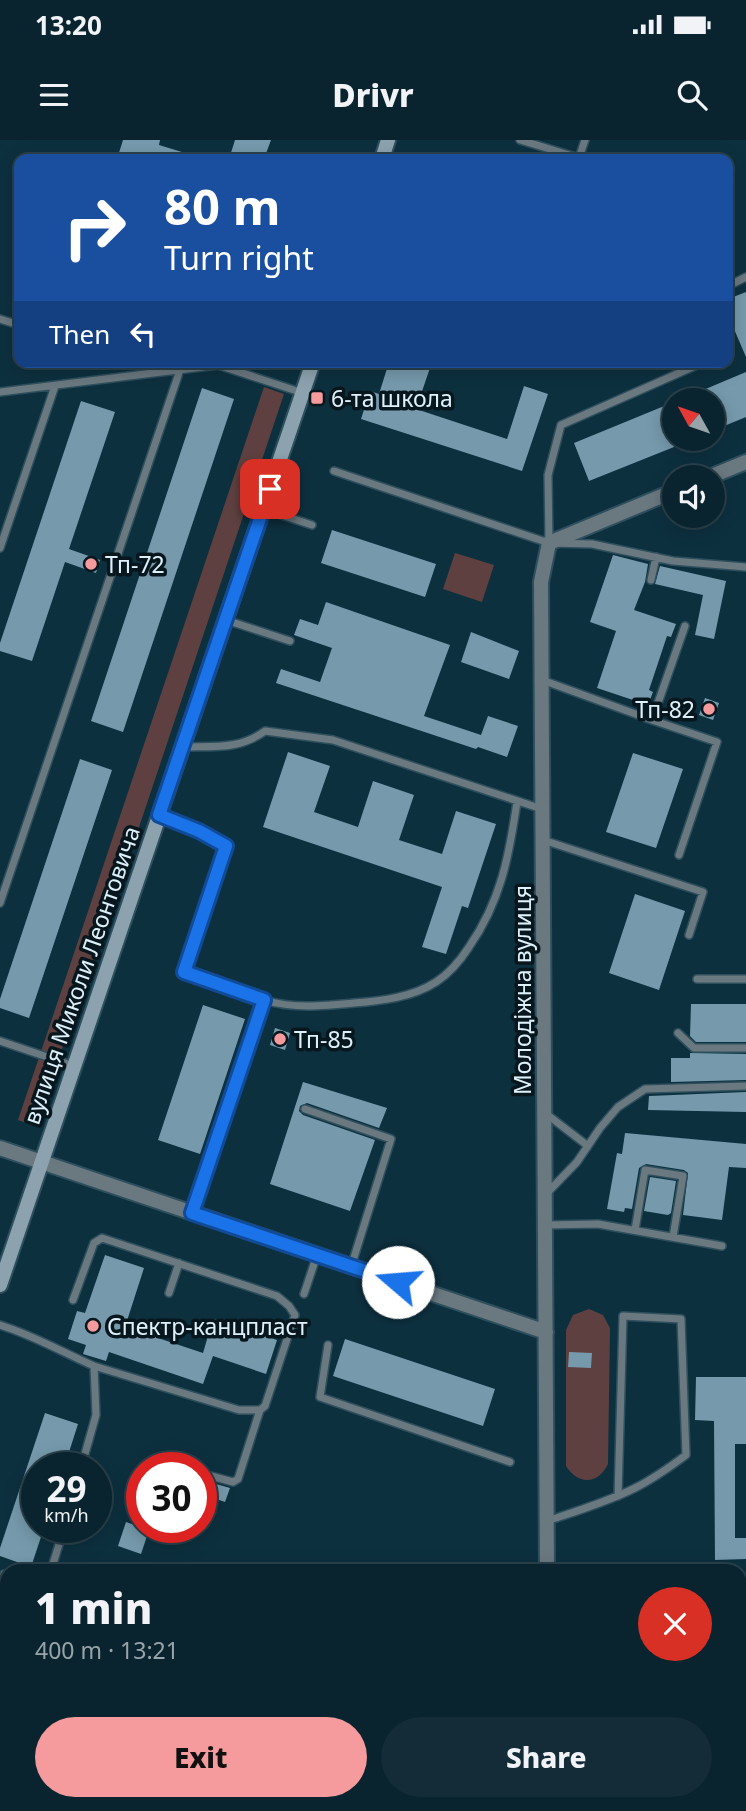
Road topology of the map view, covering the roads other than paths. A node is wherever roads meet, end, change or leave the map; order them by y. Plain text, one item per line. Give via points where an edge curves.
1 (520, 140) edge
2 (565, 154) edge
3 (195, 368) edge
4 (227, 368) edge
5 (311, 368) edge
6 (690, 368) edge
7 (180, 370) junction
8 (54, 386) junction
9 (2, 390) edge
10 (303, 393) junction
11 (746, 462) edge
12 (334, 471) dead end
13 (725, 471) edge
14 (662, 496) edge
15 (263, 509) junction
16 (312, 525) dead end
17 (549, 543) junction
18 (0, 548) edge
19 (656, 557) junction
20 (746, 567) edge
21 (651, 580) dead end
22 (226, 620) junction
23 (685, 626) dead end
24 (290, 642) dead end
25 (542, 680) junction
26 (652, 720) junction
27 (183, 747) junction
28 (517, 802) junction
29 (543, 809) junction
30 (159, 815) junction
31 (543, 840) junction
32 (680, 855) dead end
33 (0, 903) edge
34 (688, 935) dead end
35 (697, 979) dead end
36 (746, 979) edge
37 (264, 1000) junction
38 (678, 1033) dead end
39 (0, 1041) edge
40 (746, 1048) edge
41 (74, 1066) junction
42 (746, 1086) edge
43 (305, 1109) dead end
44 (545, 1113) junction
45 (588, 1146) junction
46 (0, 1148) edge
47 (41, 1162) junction
48 (546, 1194) junction
49 (192, 1213) junction
50 (546, 1225) junction
51 (635, 1230) junction
52 (673, 1237) junction
53 (722, 1246) dead end
54 (317, 1255) junction
55 (179, 1264) junction
56 (351, 1267) junction
57 (0, 1285) edge
58 (169, 1293) dead end
59 (303, 1294) dead end
60 (73, 1300) dead end
61 (0, 1325) edge
62 (546, 1332) junction
63 (328, 1345) dead end
64 (94, 1366) junction
65 (260, 1410) junction
66 (86, 1452) edge
67 (510, 1462) dead end
68 (217, 1478) edge
69 (618, 1496) junction
70 (547, 1521) junction
71 (60, 1543) edge
72 (54, 1564) edge
73 (547, 1564) edge

1 - 2 lane
3 - 7 lane
4 - 10 lane
5 - 10 street, вулиця Миколи Леонтовича
6 - 17 lane via 561,425 548,475
7 - 8 lane
7 - 33 lane
8 - 9 lane
8 - 18 lane
10 - 15 street, вулиця Миколи Леонтовича
11 - 13 street
12 - 17 lane
14 - 17 street
15 - 16 lane
15 - 22 street, вулиця Миколи Леонтовича
17 - 19 lane via 593,544
17 - 25 street, Молодіжна вулиця via 541,582
19 - 20 lane
19 - 21 lane
22 - 24 lane
22 - 27 street, вулиця Миколи Леонтовича
23 - 26 lane
25 - 26 lane
25 - 29 street, Молодіжна вулиця
26 - 32 lane via 717,742
27 - 28 lane via 239,745 265,731 333,740
27 - 30 street, вулиця Миколи Леонтовича
28 - 29 lane
28 - 37 lane via 509,857 489,916 458,964 437,982 378,1001 283,1006
29 - 31 street, Молодіжна вулиця
30 - 37 lane via 226,846 184,972
30 - 41 street, вулиця Миколи Леонтовича
31 - 34 lane via 703,892
31 - 44 street, Молодіжна вулиця
35 - 36 lane
37 - 49 lane
38 - 40 lane via 694,1048
39 - 41 lane
41 - 47 street, вулиця Миколи Леонтовича
42 - 45 lane via 645,1089 618,1107
43 - 56 lane via 391,1139
44 - 45 lane
44 - 48 street, Молодіжна вулиця
45 - 48 lane
46 - 47 street
47 - 49 street
47 - 57 street, вулиця Миколи Леонтовича
48 - 50 street, Молодіжна вулиця
49 - 54 street
50 - 51 lane via 598,1224
50 - 62 street, Молодіжна вулиця
51 - 52 lane
51 - 52 lane via 645,1170 683,1176
52 - 53 lane
54 - 56 street
54 - 59 lane
55 - 58 lane
55 - 60 lane via 102,1238 94,1243
55 - 65 lane via 276,1296 295,1315
56 - 62 street
61 - 64 lane via 32,1335
62 - 70 street, Молодіжна вулиця
63 - 67 lane via 320,1397
64 - 65 lane via 239,1410
64 - 66 lane via 96,1416
65 - 68 lane via 238,1479
69 - 69 lane via 686,1455 681,1319 624,1316
69 - 70 lane
70 - 73 street, Молодіжна вулиця
71 - 72 lane

